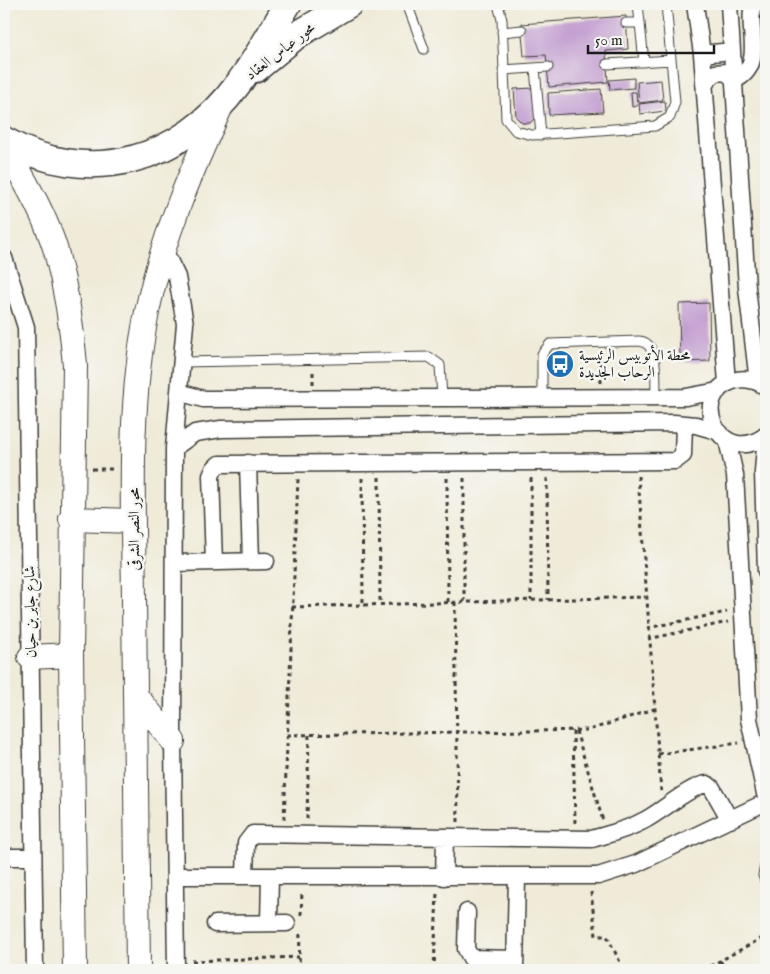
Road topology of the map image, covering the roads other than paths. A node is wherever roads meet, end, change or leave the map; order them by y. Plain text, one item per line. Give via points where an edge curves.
1 (288, 4) edge
2 (349, 4) edge
3 (407, 4) edge
4 (498, 4) edge
5 (638, 4) edge
6 (666, 4) edge
7 (695, 4) edge
8 (729, 4) edge
9 (753, 4) edge
10 (640, 22) junction
11 (626, 24) dead end
12 (522, 30) dead end
13 (502, 32) junction
14 (424, 49) dead end
15 (732, 51) junction
16 (702, 54) junction
17 (671, 60) junction
18 (644, 62) junction
19 (607, 64) dead end
20 (548, 67) dead end
21 (536, 68) junction
22 (503, 70) junction
23 (735, 80) junction
24 (704, 84) junction
25 (230, 94) junction
26 (541, 134) junction
27 (4, 140) edge
28 (4, 144) edge
29 (163, 248) junction
30 (4, 258) edge
31 (183, 362) junction
32 (762, 385) edge
33 (722, 387) junction
34 (179, 392) junction
35 (656, 397) junction
36 (442, 398) junction
37 (542, 398) junction
38 (684, 424) junction
39 (766, 435) edge
40 (722, 436) junction
41 (174, 448) junction
42 (248, 463) junction
43 (71, 519) junction
44 (133, 521) junction
45 (175, 562) junction
46 (214, 562) junction
47 (766, 571) edge
48 (71, 655) junction
49 (30, 657) junction
50 (135, 695) junction
51 (173, 741) junction
52 (766, 798) edge
53 (766, 802) edge
54 (730, 820) junction
55 (452, 838) junction
56 (4, 857) edge
57 (33, 857) junction
58 (766, 862) edge
59 (175, 876) junction
60 (245, 876) junction
61 (270, 876) junction
62 (441, 877) junction
63 (517, 877) junction
64 (766, 883) edge
65 (467, 912) dead end
66 (269, 923) junction
67 (287, 923) dead end
68 (215, 924) dead end
69 (515, 964) edge
70 (176, 966) edge
71 (35, 970) edge
72 (75, 970) edge
73 (138, 970) edge

1 - 25 main road
2 - 25 main road, محور عباس العقاد via 297,35
3 - 14 lane
4 - 13 lane
5 - 10 lane
6 - 17 lane
7 - 16 street
8 - 15 street
9 - 23 street via 752,63
10 - 11 lane
10 - 18 lane
12 - 13 lane
13 - 22 lane
15 - 16 street
15 - 23 street
16 - 24 street
17 - 18 lane
17 - 26 lane via 675,102 670,117 656,126
18 - 19 lane
20 - 21 lane
21 - 22 lane
21 - 26 lane
22 - 26 lane via 506,119 516,131
23 - 24 street via 726,72 719,72 710,75
23 - 32 street via 747,288
24 - 33 street
25 - 27 main road via 197,127 176,141 154,152 114,163 62,163 40,158
25 - 29 street, محور النصر الشرقى via 182,194
28 - 43 street via 29,188 55,250 71,320 74,365
29 - 31 street via 177,277 184,309
29 - 44 street, محور النصر الشرقى via 138,363
30 - 49 street, شارع جابر بن حيان via 26,327
31 - 34 street
31 - 36 lane via 433,359 440,365
32 - 33 street via 742,379
33 - 35 street via 696,396
33 - 40 street via 711,407 713,424
34 - 36 street via 203,399
34 - 41 street
35 - 37 street
35 - 37 lane via 653,353 643,342 558,342 547,346 542,354
36 - 37 street
38 - 40 street
38 - 41 street via 208,429 195,433
38 - 42 street via 681,458 675,461
39 - 40 street via 743,444
39 - 47 street via 762,472
40 - 52 street via 735,475 749,719
41 - 45 street
42 - 46 street via 219,464 211,476
42 - 46 street via 259,561
43 - 44 street
43 - 48 street
44 - 50 street, محور النصر الشرقى
45 - 46 street
45 - 51 street
48 - 49 street
48 - 72 street
49 - 57 street, شارع جابر بن حيان
50 - 51 street
50 - 73 street, محور النصر الشرقى
51 - 59 street
53 - 54 street
54 - 55 street via 707,784 694,787 643,821 592,839
54 - 63 street via 617,871 590,876
55 - 60 street via 253,834 246,843
55 - 62 street
56 - 57 street
57 - 71 street, شارع جابر بن حيان
58 - 64 lane via 763,875
59 - 60 street
59 - 70 street
60 - 61 street
61 - 62 street
61 - 66 street
62 - 63 street
63 - 69 street
65 - 69 street via 466,949 471,958
66 - 67 street
66 - 68 street

